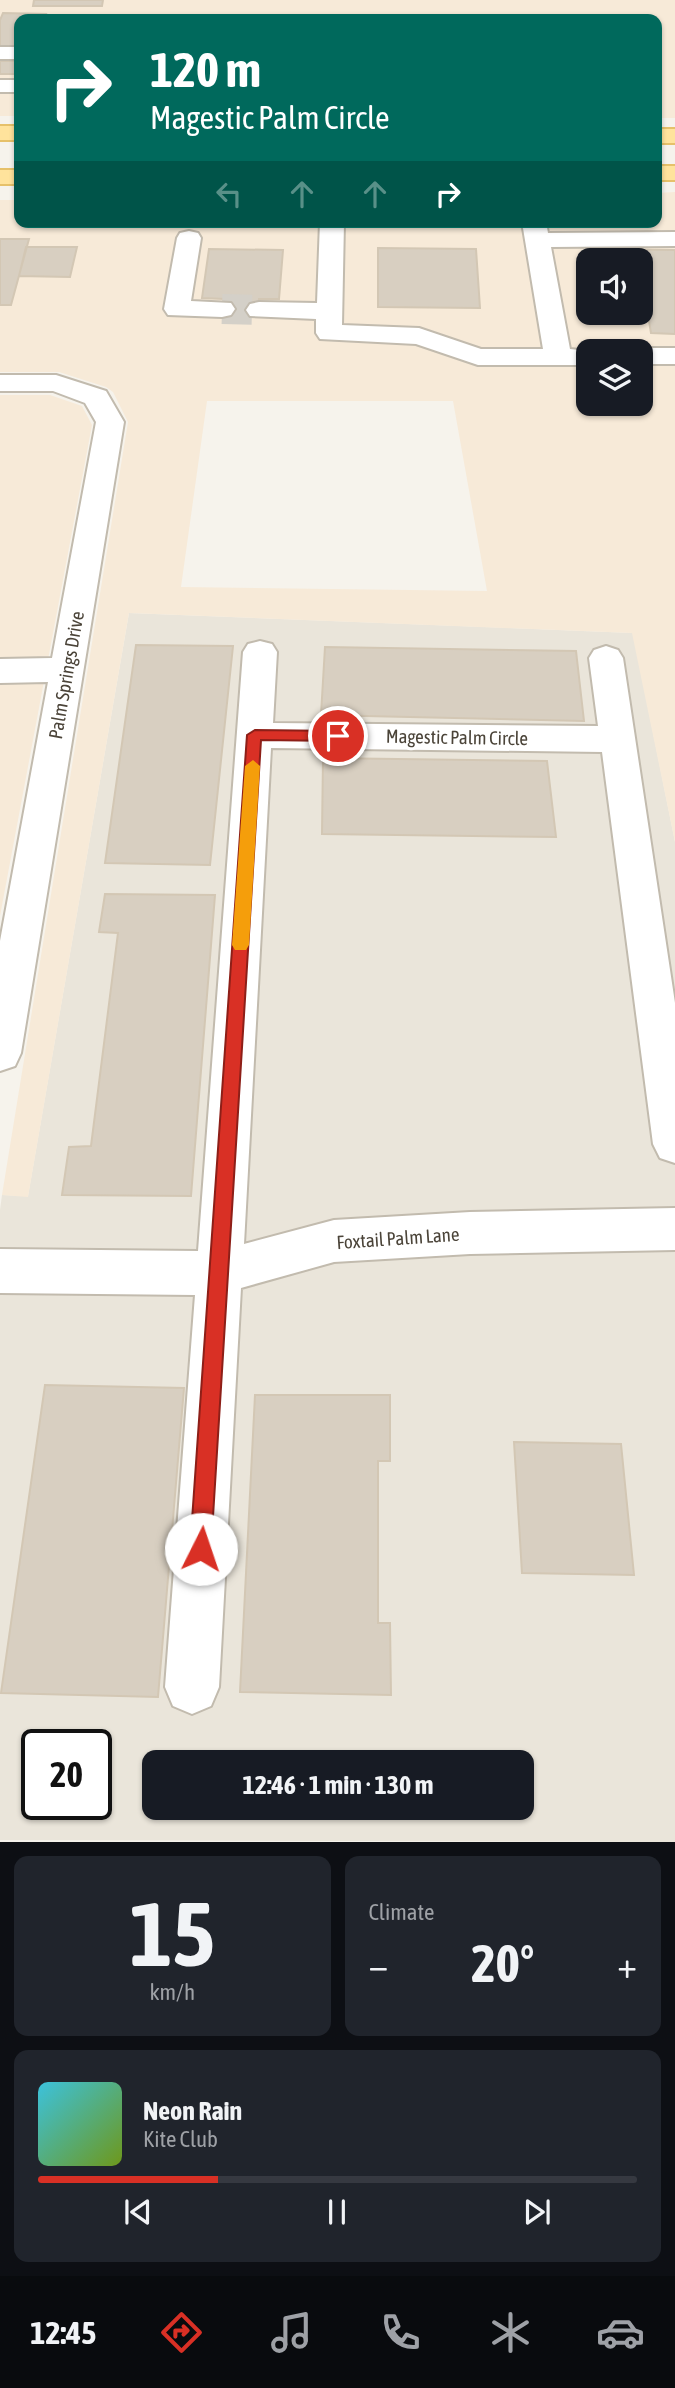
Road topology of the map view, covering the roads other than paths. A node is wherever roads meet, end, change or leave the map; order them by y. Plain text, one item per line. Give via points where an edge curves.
1 (332, 228) edge
2 (536, 231) edge
3 (189, 238) dead end
4 (675, 239) edge
5 (222, 309) tunnel mouth
6 (258, 310) tunnel mouth
7 (329, 311) junction
8 (576, 356) edge
9 (653, 356) edge
10 (675, 356) edge
11 (558, 357) junction
12 (0, 383) edge
13 (260, 652) dead end
14 (606, 658) dead end
15 (67, 670) junction
16 (0, 671) edge
17 (255, 735) junction
18 (618, 739) junction
19 (0, 1053) edge
20 (675, 1144) edge
21 (675, 1229) edge
22 (0, 1271) edge
23 (218, 1273) junction
24 (192, 1687) dead end

1 - 7 street
2 - 4 street
2 - 11 street
3 - 5 street via 177,309
6 - 7 street
7 - 11 street via 329,333 419,336 478,357
8 - 11 street
9 - 10 street
12 - 15 street, Palm Springs Drive via 56,383 96,397 110,422
13 - 17 street
14 - 18 street
15 - 16 street
15 - 19 street, Palm Springs Drive
17 - 18 street, Magestic Palm Circle
17 - 23 street
18 - 20 street
21 - 23 street, Foxtail Palm Lane via 334,1241
22 - 23 street, Foxtail Palm Lane
23 - 24 street

